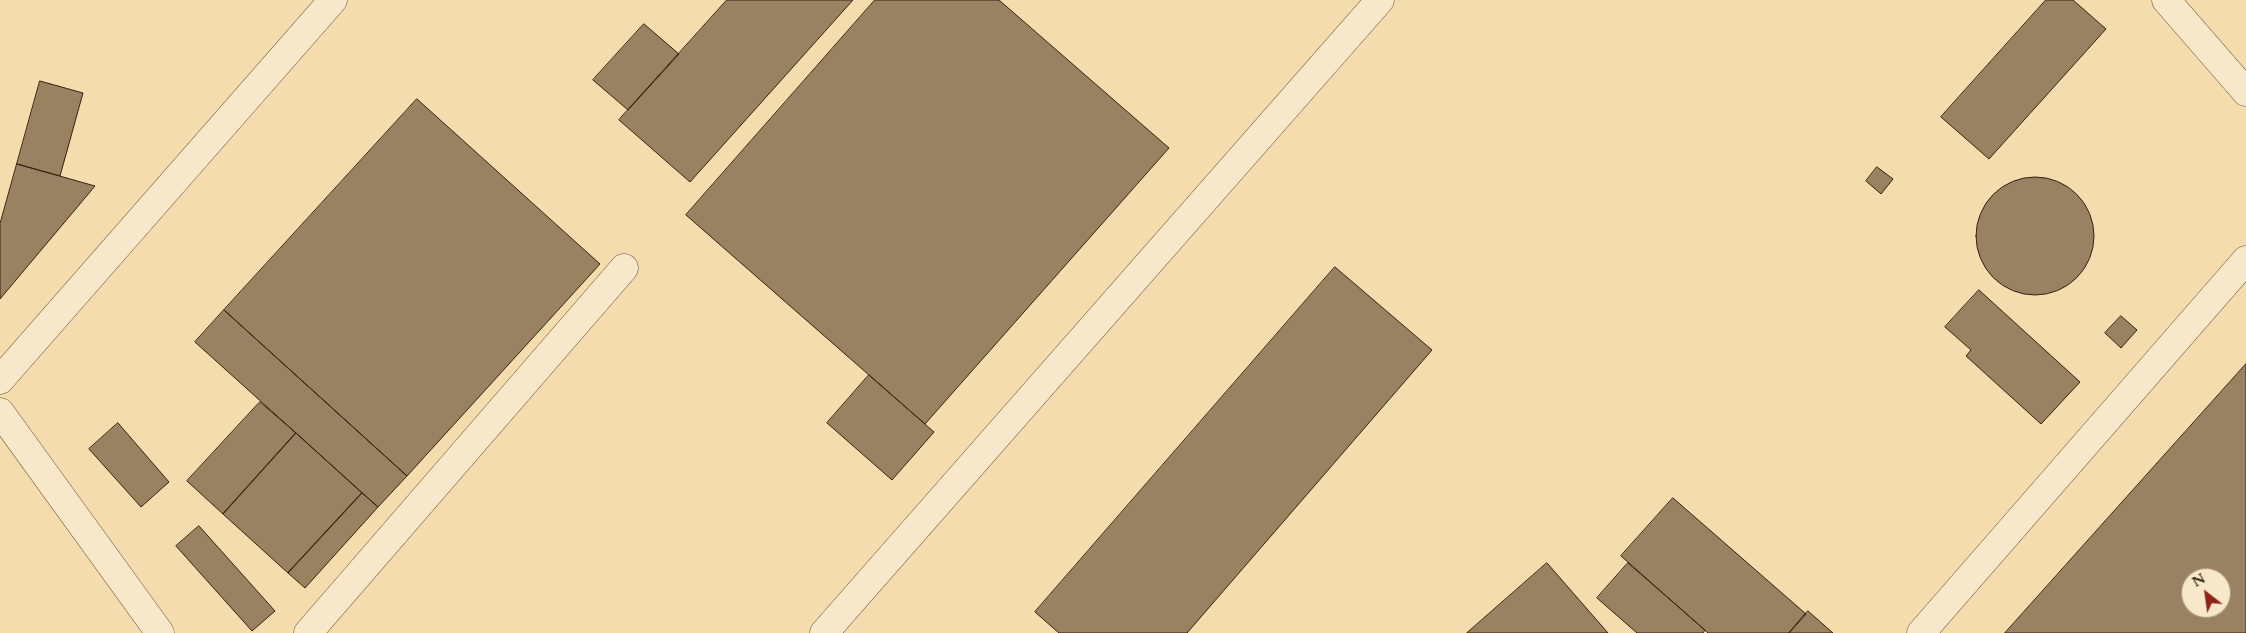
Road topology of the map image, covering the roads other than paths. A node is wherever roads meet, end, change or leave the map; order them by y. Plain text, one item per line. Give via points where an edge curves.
1 (333, 0) edge
2 (1380, 0) edge
3 (2166, 0) edge
4 (2246, 92) edge
5 (2246, 260) edge
6 (624, 268) dead end
7 (0, 380) edge
8 (0, 412) edge
9 (160, 633) edge
10 (308, 633) edge
11 (824, 633) edge
12 (1921, 633) edge

1 - 7 lane
2 - 11 lane
3 - 4 lane
5 - 12 lane
6 - 10 lane
8 - 9 lane

